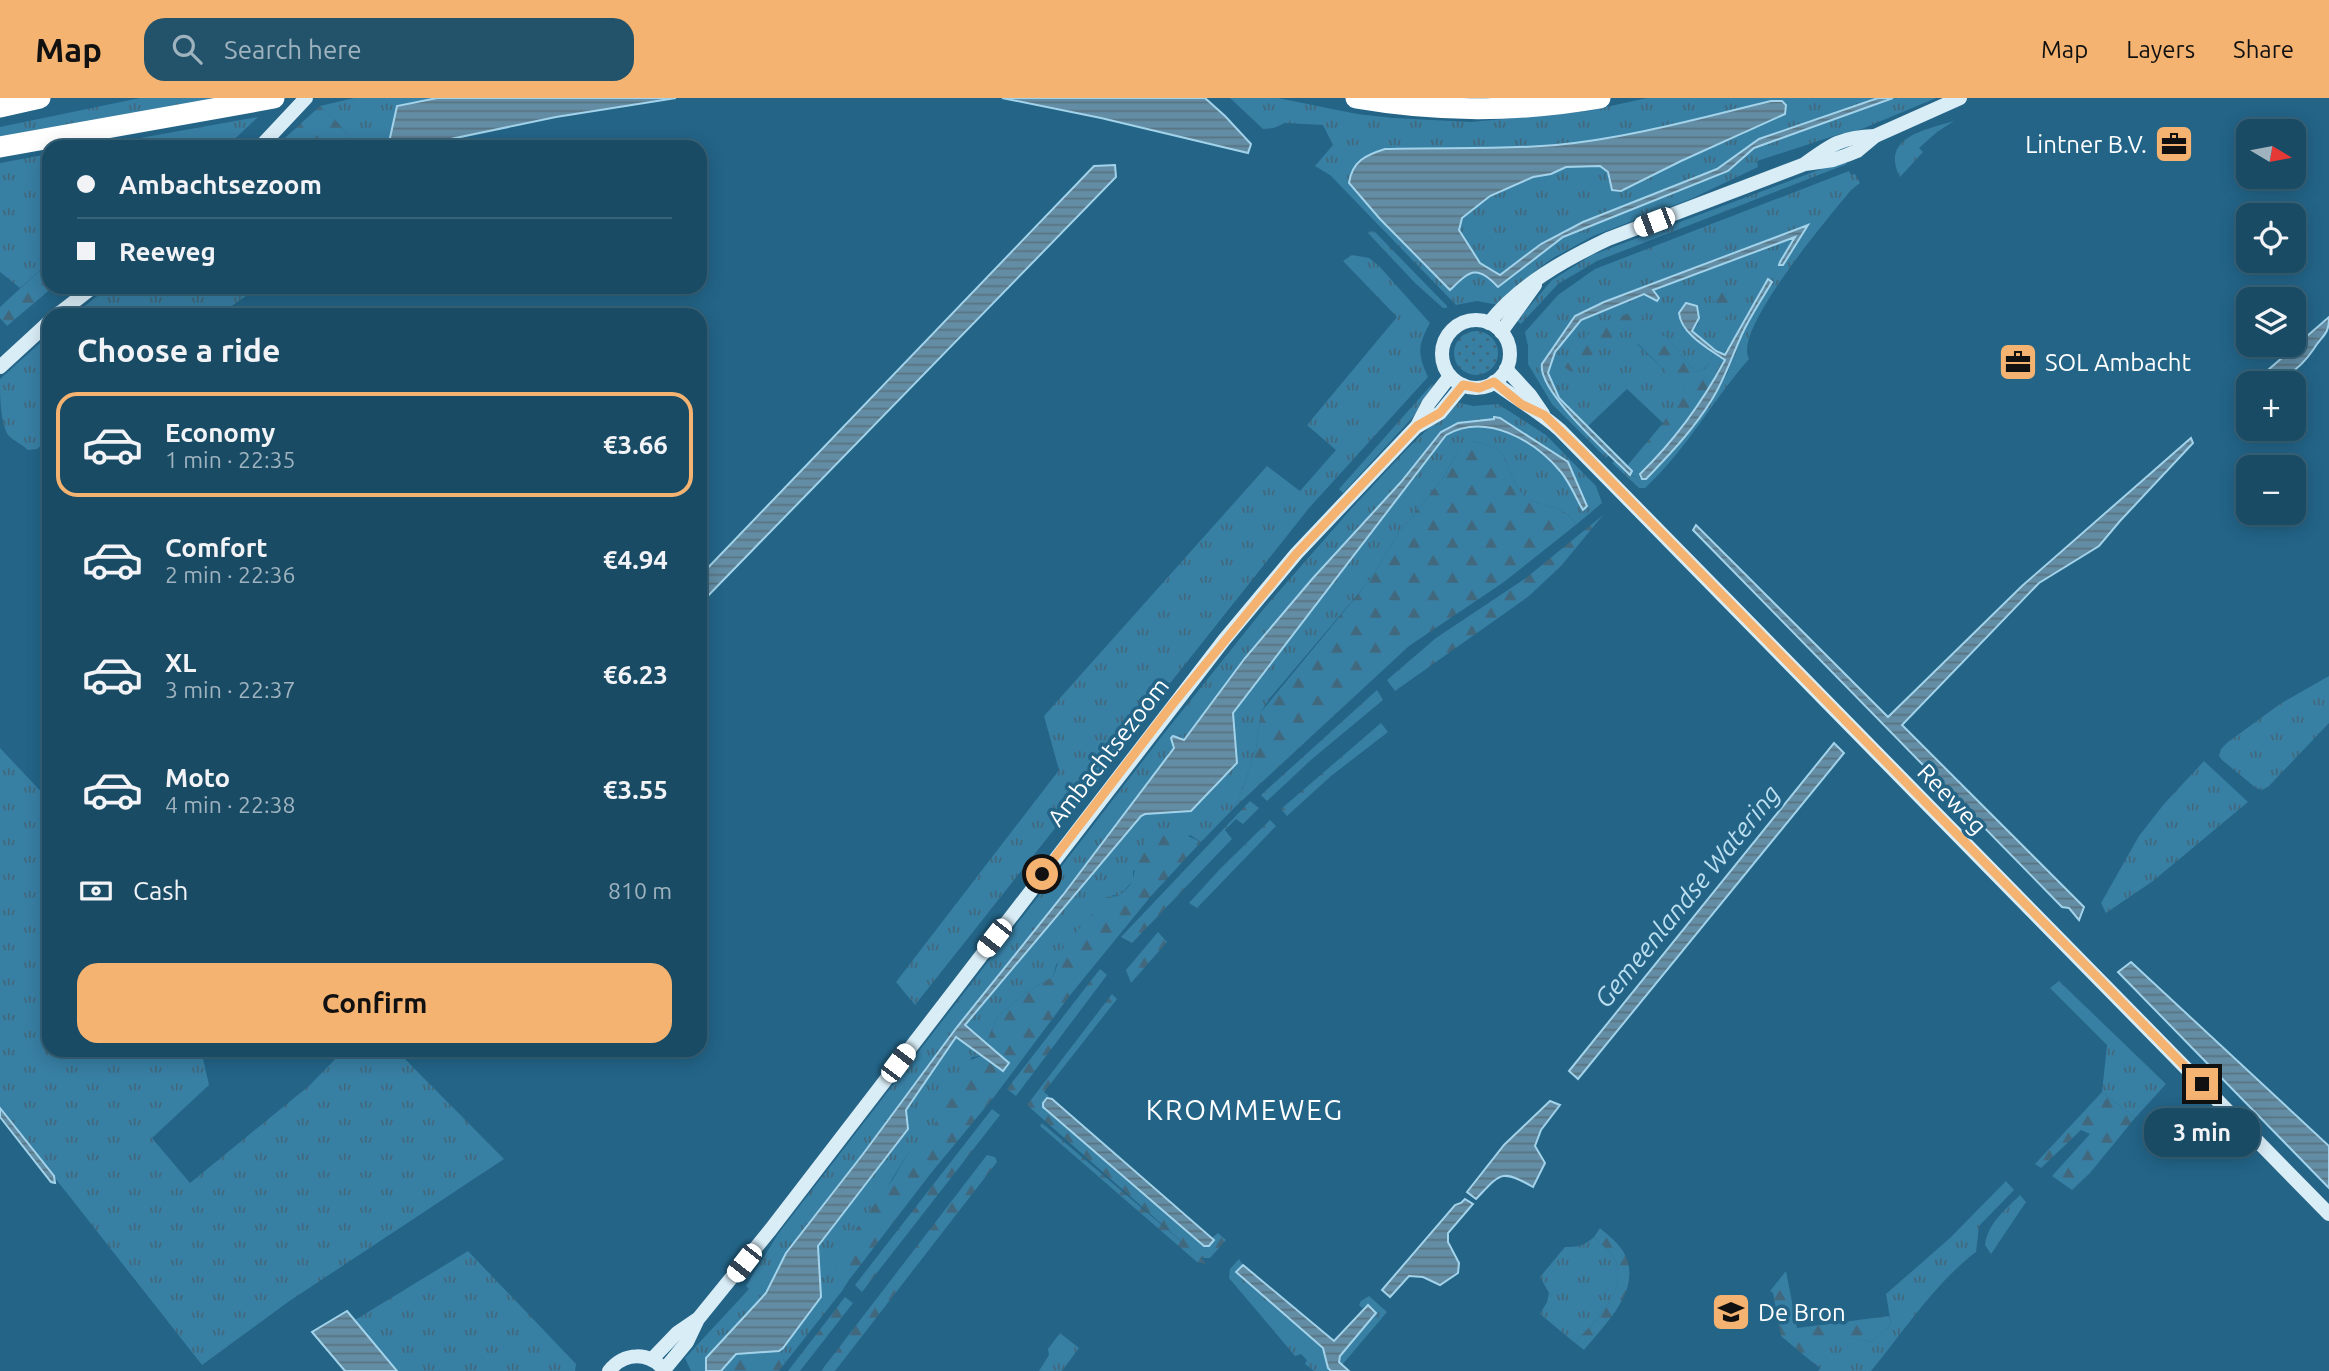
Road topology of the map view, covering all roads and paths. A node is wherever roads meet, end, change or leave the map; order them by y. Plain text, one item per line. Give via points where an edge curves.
1 (40, 98) edge
2 (274, 98) edge
3 (306, 98) edge
4 (1356, 98) edge
5 (1600, 98) edge
6 (1960, 98) edge
7 (0, 107) edge
8 (267, 140) edge
9 (0, 147) edge
10 (1537, 280) junction
11 (84, 294) edge
12 (66, 308) edge
13 (1489, 323) junction
14 (42, 328) edge
15 (1501, 332) junction
16 (0, 367) edge
17 (1506, 369) junction
18 (1450, 376) junction
19 (1494, 382) junction
20 (1463, 385) junction
21 (1544, 415) junction
22 (1417, 426) junction
23 (2329, 1214) edge
24 (698, 1319) junction
25 (652, 1359) junction
26 (664, 1370) edge
27 (609, 1371) edge

1 - 7 highway
2 - 9 highway
3 - 8 street
4 - 5 highway via 1510,109
6 - 10 street via 1875,136 1857,151 1805,164 1608,239
10 - 13 street via 1513,296
10 - 15 street
11 - 12 street
13 - 15 street
13 - 18 street via 1464,323 1449,334 1442,351
14 - 16 street
15 - 17 street via 1509,350
17 - 19 street
17 - 21 street, Reeweg
18 - 20 street
18 - 22 street, Ambachtsezoom
19 - 20 street via 1479,388
19 - 21 street, Reeweg
20 - 22 street, Ambachtsezoom via 1440,413
21 - 23 street, Reeweg
22 - 24 street, Ambachtsezoom via 1296,554 1224,640
24 - 25 street, Ambachtsezoom
24 - 26 street, Ambachtsezoom via 687,1342
25 - 26 street
25 - 27 street via 625,1357

